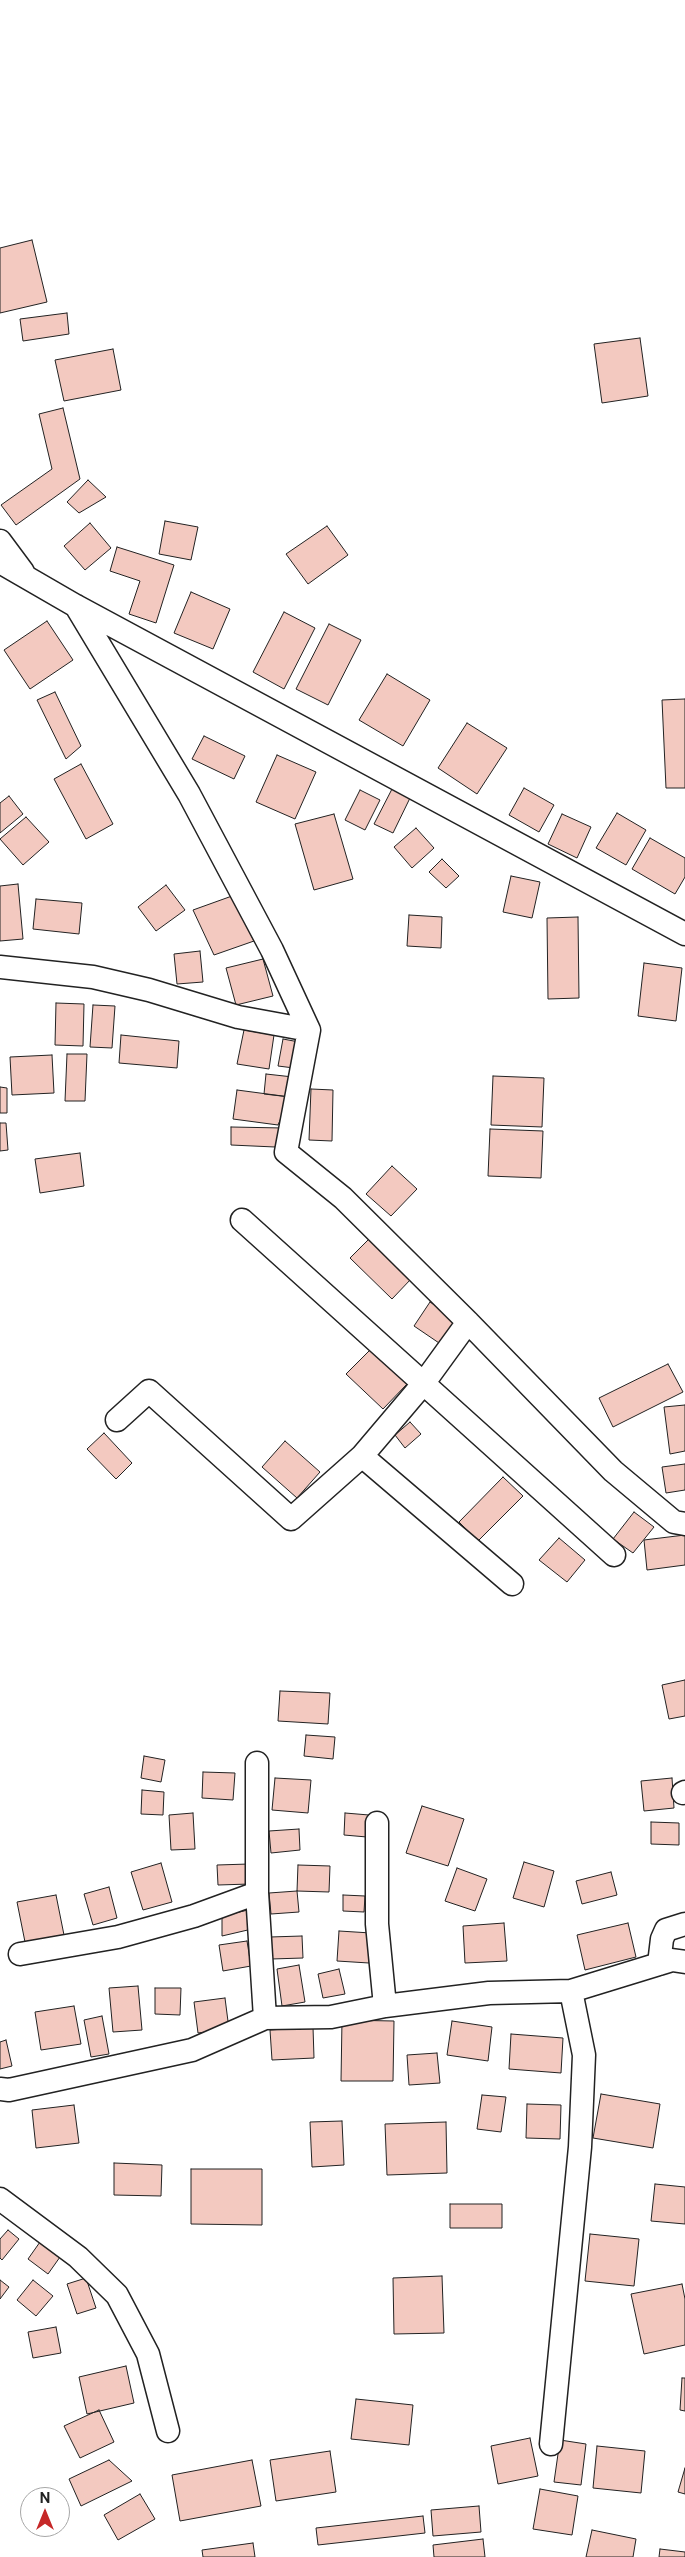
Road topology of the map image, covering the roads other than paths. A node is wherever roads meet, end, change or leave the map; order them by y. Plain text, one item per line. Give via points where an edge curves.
1 (0, 541) edge
2 (0, 562) edge
3 (28, 580) junction
4 (76, 606) junction
5 (685, 934) edge
6 (0, 967) edge
7 (310, 1030) junction
8 (242, 1220) dead end
9 (468, 1322) junction
10 (423, 1384) junction
11 (117, 1420) dead end
12 (362, 1456) junction
13 (685, 1524) edge
14 (614, 1555) dead end
15 (512, 1584) dead end
16 (257, 1763) dead end
17 (377, 1823) dead end
18 (257, 1893) junction
19 (685, 1924) edge
20 (20, 1954) dead end
21 (685, 1962) edge
22 (659, 1964) junction
23 (571, 1990) junction
24 (385, 2006) junction
25 (265, 2018) junction
26 (0, 2089) edge
27 (0, 2199) edge
28 (168, 2431) dead end
29 (551, 2444) dead end

1 - 3 street
2 - 3 street
3 - 4 street
4 - 5 street
4 - 7 street via 189,794 272,950
6 - 7 street via 92,977 149,990 238,1017
7 - 9 street via 286,1152 343,1198
8 - 10 street
9 - 10 street
9 - 13 street via 613,1471 674,1522
10 - 12 street
10 - 14 street
11 - 12 street via 149,1391 291,1519
12 - 15 street
16 - 18 street
17 - 24 street via 377,1924
18 - 20 street via 118,1938
18 - 25 street
19 - 22 street via 666,1930
21 - 22 street via 672,1960
22 - 23 street
23 - 24 street via 489,1993
23 - 29 street via 584,2055 580,2147
24 - 25 street via 331,2017
25 - 26 street via 192,2050 9,2090
27 - 28 street via 78,2257 118,2295 148,2354

